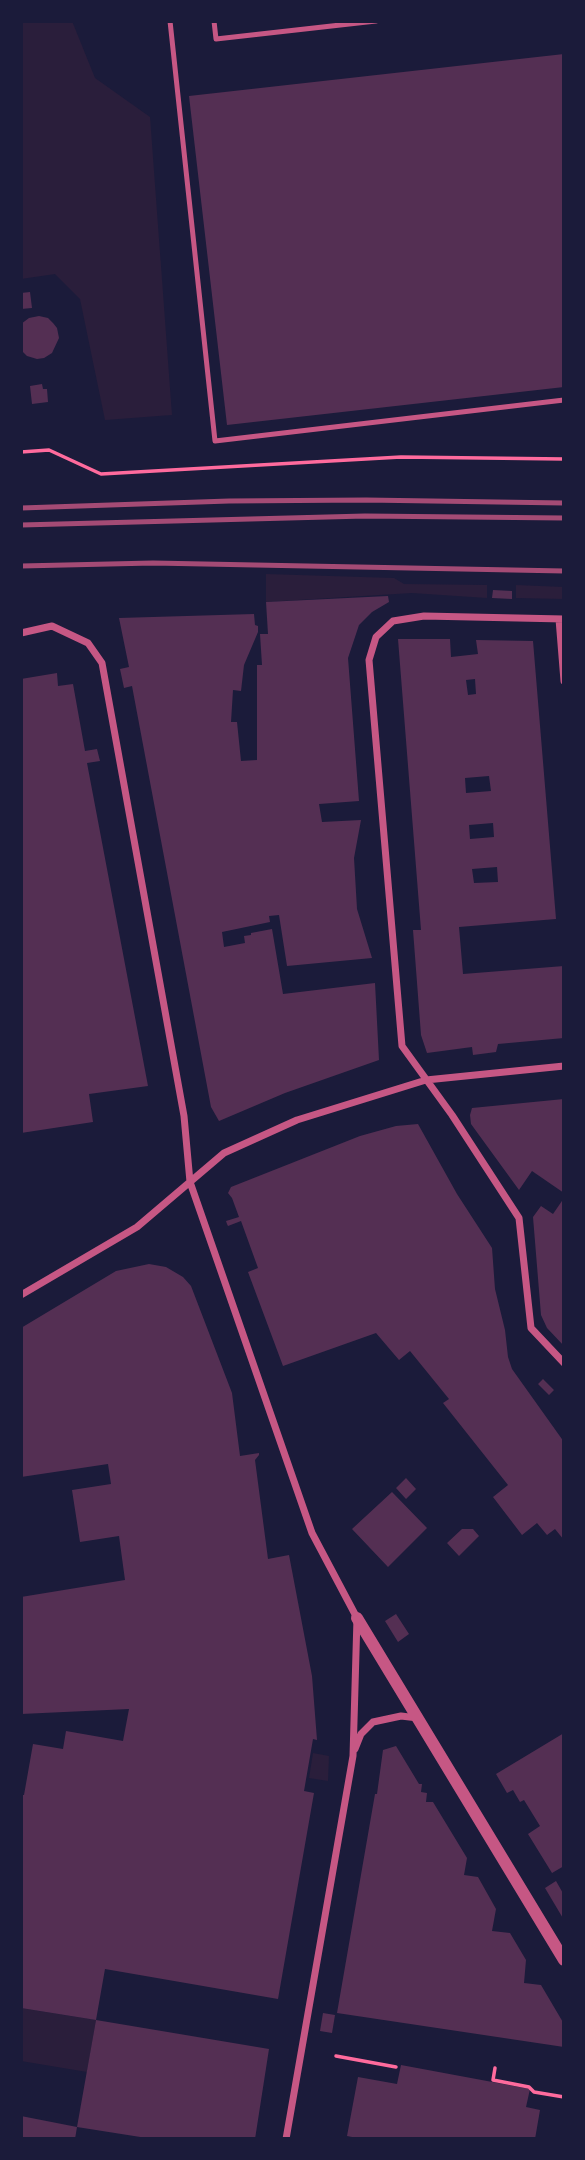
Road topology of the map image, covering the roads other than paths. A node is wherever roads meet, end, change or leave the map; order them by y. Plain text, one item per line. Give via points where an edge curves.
1 (170, 21) edge
2 (214, 21) edge
3 (307, 21) edge
4 (376, 21) edge
5 (308, 29) junction
6 (564, 400) edge
7 (562, 619) edge
8 (21, 633) edge
9 (564, 681) edge
10 (564, 1066) edge
11 (426, 1080) junction
12 (190, 1182) junction
13 (21, 1295) edge
14 (564, 1363) edge
15 (357, 1618) junction
16 (418, 1718) junction
17 (353, 1756) junction
18 (564, 1960) edge
19 (286, 2139) edge

1 - 6 lane via 215,441
2 - 5 lane via 216,39
3 - 5 lane
4 - 5 lane
7 - 9 street
7 - 11 street via 424,616 393,621 376,637 369,660 402,1046
8 - 12 street via 52,626 88,643 102,663 184,1116
10 - 11 street
11 - 12 street via 297,1120 224,1153
11 - 14 street via 519,1219 531,1328
12 - 13 street via 137,1227
12 - 15 street via 312,1533
15 - 16 street
15 - 17 street
16 - 17 street via 373,1722 361,1734
16 - 18 street
17 - 19 street

